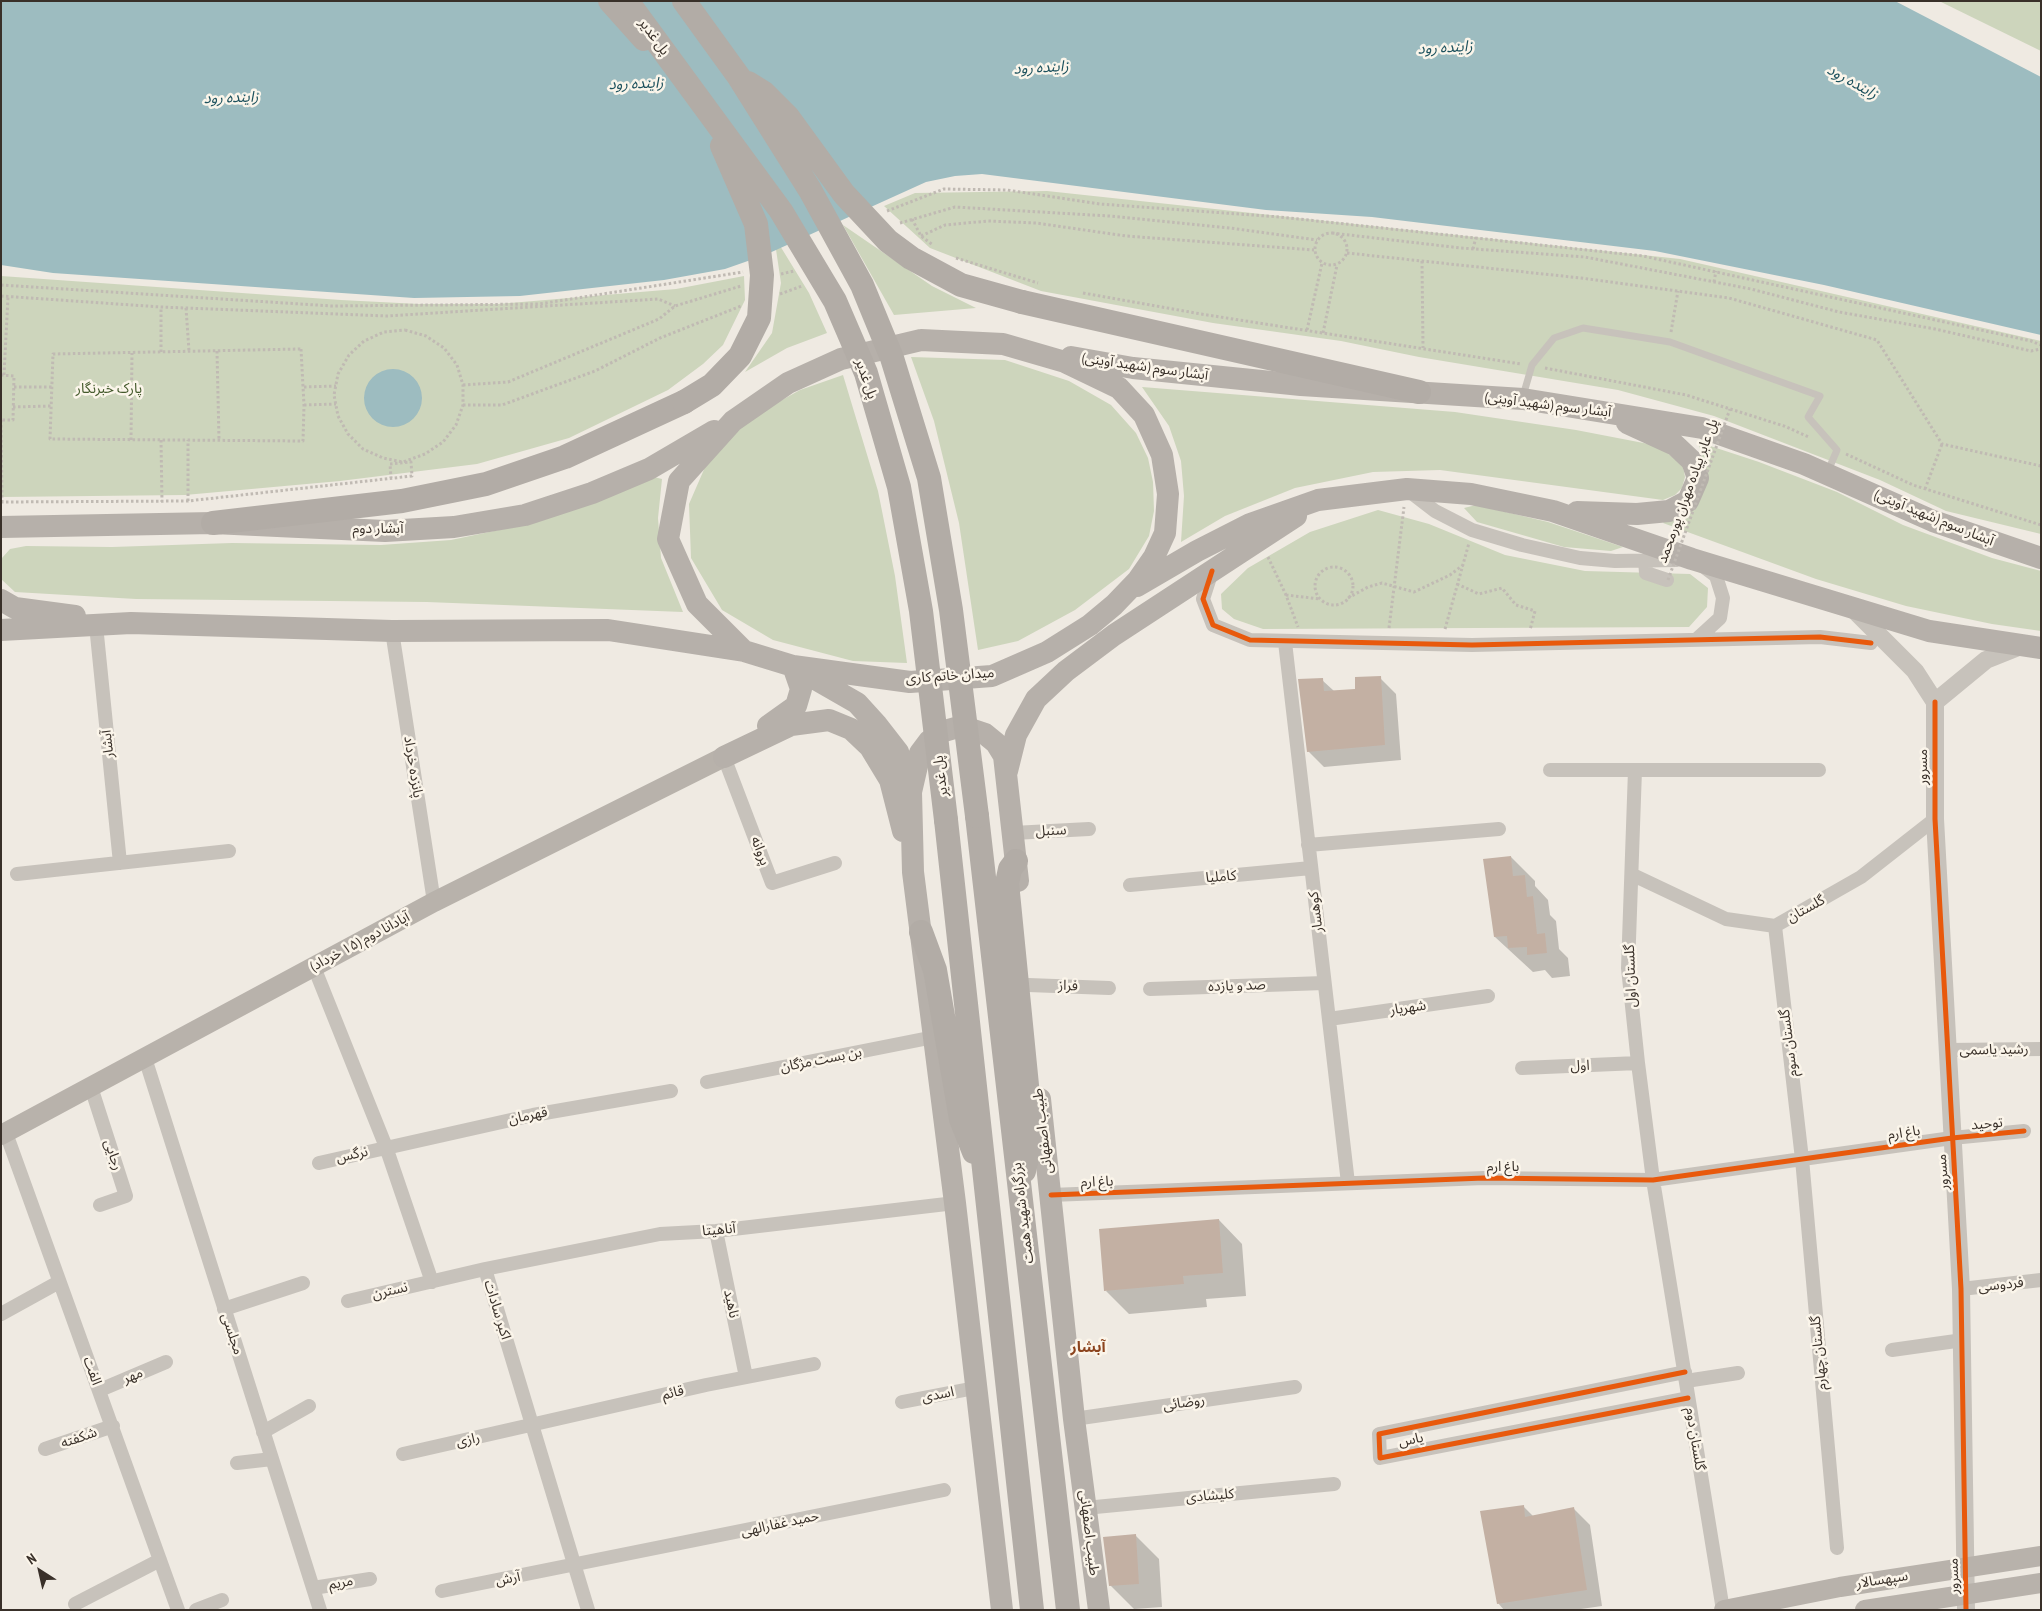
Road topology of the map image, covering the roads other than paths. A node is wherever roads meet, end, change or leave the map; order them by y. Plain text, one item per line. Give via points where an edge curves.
1 (610, 1) edge
2 (628, 1) edge
3 (684, 1) edge
4 (739, 77) junction
5 (704, 105) junction
6 (1003, 344) junction
7 (1419, 392) junction
8 (1522, 399) junction
9 (1599, 410) junction
10 (732, 421) junction
11 (1827, 474) junction
12 (1407, 489) junction
13 (1318, 500) junction
14 (1553, 512) junction
15 (213, 524) junction
16 (31, 525) junction
17 (1, 527) edge
18 (1, 543) edge
19 (2041, 558) edge
20 (1692, 559) junction
21 (1645, 560) junction
22 (1212, 572) junction
23 (1668, 580) road end
24 (1126, 592) junction
25 (1, 600) edge
26 (1854, 610) junction
27 (131, 622) junction
28 (96, 625) junction
29 (1, 630) edge
30 (392, 631) junction
31 (1697, 639) junction
32 (1284, 642) junction
33 (1871, 643) dead end
34 (2031, 647) edge
35 (744, 651) junction
36 (794, 666) junction
37 (1934, 702) junction
38 (724, 757) junction
39 (1550, 770) dead end
40 (1636, 770) junction
41 (1819, 770) dead end
42 (1007, 771) junction
43 (911, 792) junction
44 (1934, 819) junction
45 (1089, 829) dead end
46 (1498, 829) dead end
47 (1013, 833) junction
48 (1308, 845) junction
49 (229, 851) dead end
50 (1016, 861) junction
51 (120, 863) junction
52 (835, 863) dead end
53 (1311, 868) junction
54 (913, 872) junction
55 (17, 874) dead end
56 (1633, 875) junction
57 (1130, 886) dead end
58 (434, 902) junction
59 (1775, 926) junction
60 (920, 932) junction
61 (314, 967) junction
62 (1324, 983) junction
63 (1028, 985) junction
64 (1109, 988) dead end
65 (1150, 989) dead end
66 (1488, 996) dead end
67 (1329, 1019) junction
68 (934, 1038) junction
69 (2041, 1049) edge
70 (1947, 1050) junction
71 (144, 1058) junction
72 (1638, 1063) junction
73 (1522, 1068) dead end
74 (707, 1082) dead end
75 (91, 1087) junction
76 (671, 1091) dead end
77 (2024, 1131) dead end
78 (4, 1134) edge
79 (1952, 1138) junction
80 (386, 1148) junction
81 (1802, 1159) junction
82 (319, 1163) dead end
83 (985, 1176) junction
84 (1653, 1180) junction
85 (1348, 1183) junction
86 (1020, 1184) junction
87 (1051, 1195) junction
88 (955, 1203) junction
89 (100, 1205) dead end
90 (716, 1231) junction
91 (485, 1269) junction
92 (2041, 1280) edge
93 (59, 1282) junction
94 (432, 1282) junction
95 (303, 1283) dead end
96 (1961, 1289) junction
97 (348, 1301) dead end
98 (224, 1309) junction
99 (1, 1314) edge
100 (1963, 1340) junction
101 (1892, 1350) dead end
102 (166, 1362) dead end
103 (814, 1364) dead end
104 (1738, 1373) dead end
105 (1685, 1376) junction
106 (746, 1377) junction
107 (1295, 1387) dead end
108 (975, 1388) junction
109 (100, 1390) junction
110 (1688, 1398) junction
111 (902, 1402) dead end
112 (309, 1406) dead end
113 (1074, 1419) junction
114 (113, 1426) junction
115 (532, 1426) junction
116 (263, 1432) junction
117 (45, 1449) dead end
118 (403, 1454) dead end
119 (272, 1459) junction
120 (237, 1463) dead end
121 (1334, 1484) dead end
122 (944, 1490) dead end
123 (1085, 1508) junction
124 (1837, 1548) dead end
125 (2041, 1556) edge
126 (160, 1560) junction
127 (574, 1566) junction
128 (1965, 1567) junction
129 (370, 1578) dead end
130 (2041, 1583) edge
131 (313, 1588) junction
132 (442, 1592) dead end
133 (222, 1600) dead end
134 (1966, 1602) edge
135 (75, 1604) dead end
136 (178, 1610) edge
137 (196, 1610) edge
138 (320, 1610) edge
139 (588, 1610) edge
140 (1002, 1610) edge
141 (1032, 1610) edge
142 (1068, 1610) edge
143 (1099, 1610) edge
144 (1724, 1610) edge
145 (1865, 1610) edge

1 - 5 highway, bridge
2 - 5 highway, پل غدیر, bridge
3 - 4 highway, bridge
4 - 7 highway, bridge via 764,93 788,117 844,194 888,241 911,258 961,285 1022,302
4 - 86 highway, بزرگراه شهید همت, bridge via 815,198 862,285 892,358 929,478 951,610
5 - 15 highway, bridge via 756,224 762,276 759,318 740,356 712,386 564,457 486,484 402,502
5 - 83 highway, پل غدیر, bridge via 781,211 835,301 866,373 899,487 921,611
6 - 7 main road, آبشار سوم (شهید آوینی) via 1133,368 1301,385
6 - 10 main road, میدان خاتم کاری via 921,340 841,359 788,383
6 - 24 main road, میدان خاتم کاری via 1065,362 1119,388 1144,415 1162,454 1168,494 1165,533 1154,556
7 - 8 main road, آبشار سوم (شهید آوینی)
8 - 9 main road, آبشار سوم (شهید آوینی)
8 - 11 lane via 1532,365 1554,338 1583,328 1670,342 1820,396 1808,417 1837,450
9 - 11 main road, آبشار سوم (شهید آوینی) via 1702,428
9 - 14 main road via 1675,445 1692,460 1698,478 1688,501 1670,512
10 - 15 main road, آبشار دوم via 649,469 592,493 525,515 454,527 386,531
10 - 35 main road, میدان خاتم کاری via 678,481 668,539 697,604
11 - 19 main road, آبشار سوم (شهید آوینی) via 1933,521
12 - 13 main road
12 - 14 main road via 1471,494
12 - 21 street via 1435,511 1472,530 1522,545 1580,558
13 - 22 main road
13 - 24 main road via 1250,524
14 - 20 main road
15 - 16 main road, آبشار دوم
16 - 17 main road, آبشار دوم
16 - 18 main road
20 - 21 street
20 - 26 main road
20 - 31 street via 1716,576 1723,598 1720,618
21 - 23 street via 1646,573
22 - 32 street via 1203,599 1213,625 1250,640
22 - 42 main road via 1114,635 1066,671 1036,700 1016,734
24 - 36 main road, میدان خاتم کاری via 1090,625 1054,647 992,676 910,682
25 - 27 main road via 15,608
26 - 34 main road via 1929,632
26 - 37 street via 1915,671
27 - 28 main road
27 - 30 main road
28 - 29 main road
28 - 51 street, آبشار
30 - 35 main road via 608,630
30 - 58 street, پانزده خرداد
31 - 32 street via 1441,644
31 - 33 street via 1820,637
32 - 48 street, کوهسار
34 - 37 street via 1986,660
35 - 36 main road, میدان خاتم کاری
36 - 38 main road via 801,689 796,706
36 - 43 main road via 857,703 898,752
37 - 44 street, مسرور
38 - 52 street, پروانه via 772,883
38 - 54 main road via 791,725 829,720 851,729 870,747 890,780
38 - 58 main road, آپادانا دوم (۱۵ خرداد)
39 - 40 street
40 - 41 street
40 - 56 street, گلستان اول
42 - 43 main road via 1004,756 996,743 970,728 956,728 941,732 920,753
42 - 47 main road, طبیب اصفهانی
43 - 54 main road
44 - 59 street, گلستان via 1861,877
44 - 70 street, مسرور
45 - 47 street, سنبل
46 - 48 street
47 - 50 main road, طبیب اصفهانی
48 - 53 street, کوهسار
49 - 51 street
50 - 63 main road, طبیب اصفهانی
50 - 86 highway via 1010,869 1007,883 1032,1136
51 - 55 street
53 - 57 street, کاملیا
53 - 62 street, کوهسار
54 - 60 main road
56 - 59 street, گلستان via 1726,920
56 - 72 street, گلستان اول via 1628,968
58 - 61 main road, آپادانا دوم (۱۵ خرداد)
59 - 81 street, گلستان سوم
60 - 68 main road
60 - 83 highway via 935,970 961,1119
61 - 71 main road, آپادانا دوم (۱۵ خرداد)
61 - 80 street
62 - 65 street, صد و یازده
62 - 67 street, کوهسار
63 - 64 street, فراز
63 - 87 main road, طبیب اصفهانی
66 - 67 street, شهریار
67 - 85 street, کوهسار
68 - 74 street, بن بست مژگان
68 - 88 main road
69 - 70 street, رشید یاسمی
70 - 79 street, مسرور
71 - 75 main road, آپادانا دوم (۱۵ خرداد)
71 - 98 street, مجلسی
72 - 73 street, اول
72 - 84 street, گلستان اول
75 - 78 main road, آپادانا دوم (۱۵ خرداد)
75 - 89 street, رجایی via 126,1196
76 - 80 street, قهرمان via 533,1115
77 - 79 street, توحید
78 - 93 street, الفت
79 - 81 street, باغ ارم
79 - 96 street, مسرور
80 - 82 street, نرگس
80 - 94 street
81 - 84 street, باغ ارم
81 - 124 street, گلستان چهارم
83 - 141 highway
84 - 85 street, باغ ارم via 1484,1178
84 - 105 street, گلستان دوم
85 - 87 street, باغ ارم
86 - 142 highway, بزرگراه شهید همت
87 - 113 main road, طبیب اصفهانی
88 - 90 street, آناهیتا
88 - 108 main road
90 - 91 street, آناهیتا via 660,1234
90 - 106 street, ناهید
91 - 94 street, اکبر سادات
91 - 115 street, اکبر سادات
92 - 96 street, فردوسی
93 - 99 street
93 - 109 street, الفت
94 - 97 street, نسترن
95 - 98 street
96 - 100 street, مسرور
98 - 116 street, مجلسی
100 - 101 street
100 - 128 street, مسرور
102 - 109 street, مهر
103 - 106 street, قائم
104 - 105 street
105 - 110 street, گلستان دوم
105 - 110 street, یاس via 1379,1434 1380,1458
106 - 115 street, قائم
107 - 113 street, روضائی
108 - 111 street, اسدی
108 - 140 main road
109 - 114 street, الفت
110 - 144 street, گلستان دوم
112 - 116 street
113 - 123 main road, طبیب اصفهانی
114 - 117 street, شکفته
114 - 126 street, الفت
115 - 118 street, رازی
115 - 127 street, اکبر سادات
116 - 119 street, مجلسی
119 - 120 street
119 - 131 street, مجلسی
121 - 123 street, کلیشادی
122 - 127 street, حمید غفارالهی
123 - 143 main road, طبیب اصفهانی
125 - 128 main road, سپهسالار
126 - 135 street
126 - 136 street, الفت
127 - 132 street, آرش
127 - 139 street, اکبر سادات
128 - 134 street, مسرور
128 - 144 main road, سپهسالار
129 - 131 street, مریم
130 - 134 main road, سپهسالار
131 - 138 street, مجلسی
133 - 137 street
134 - 145 main road, سپهسالار

